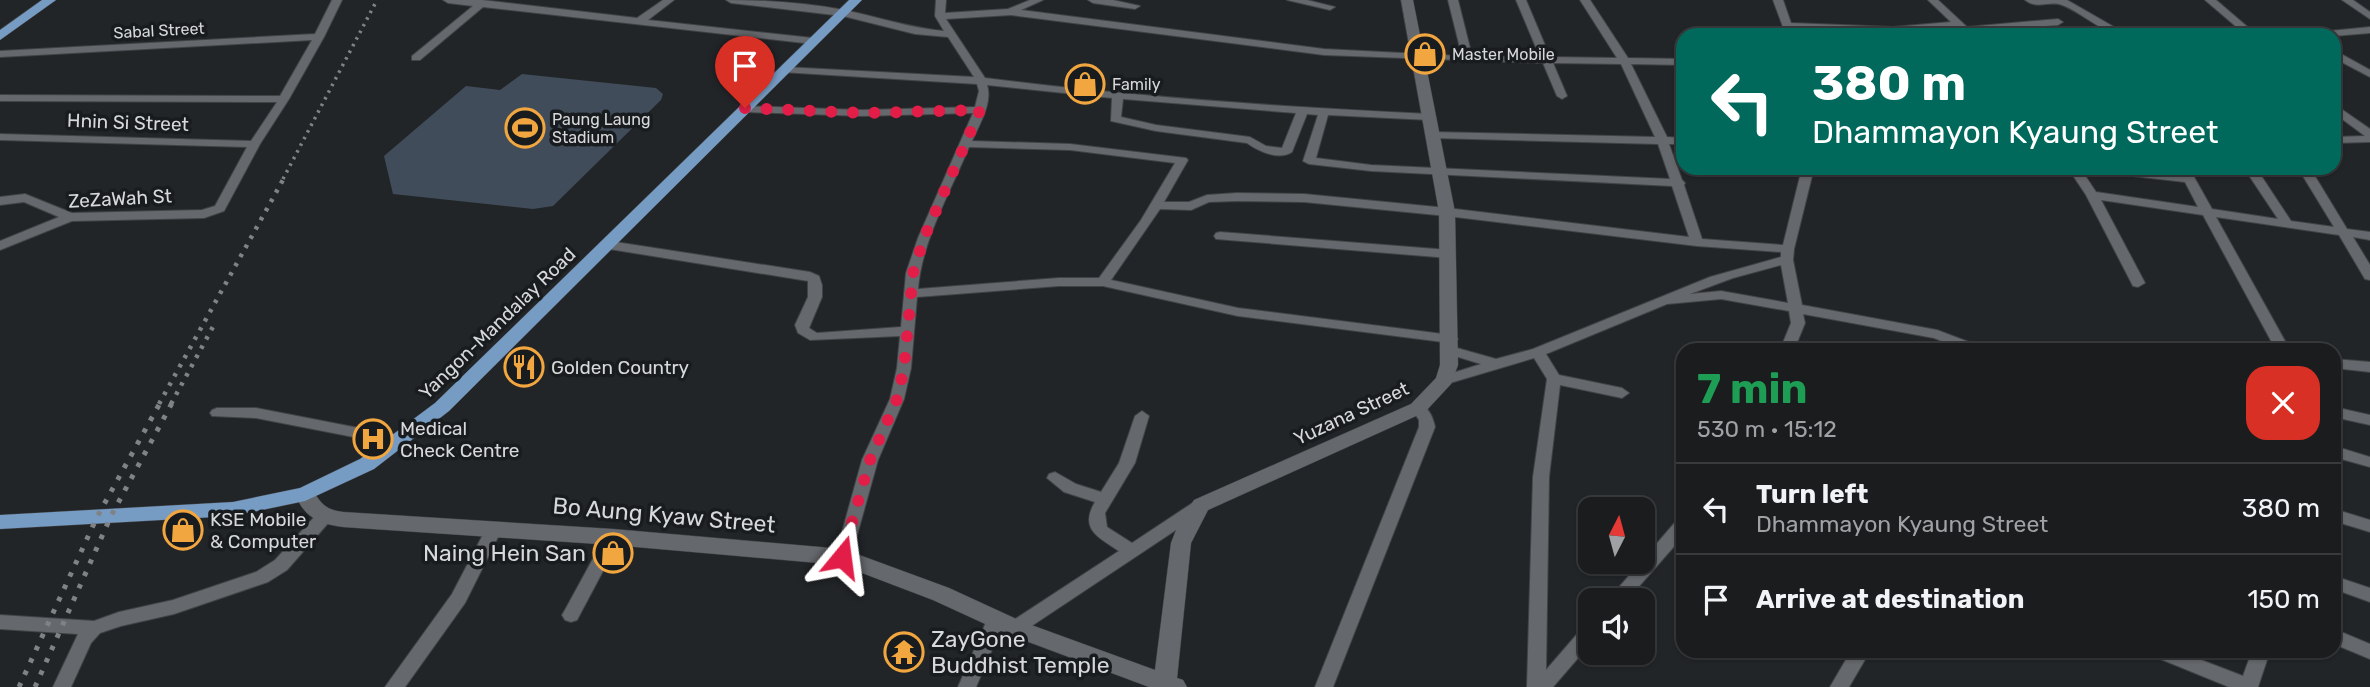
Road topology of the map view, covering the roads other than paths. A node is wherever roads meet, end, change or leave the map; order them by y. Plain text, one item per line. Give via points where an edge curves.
1 (50, 0) edge
2 (337, 0) edge
3 (448, 0) edge
4 (669, 0) edge
5 (731, 0) edge
6 (856, 0) edge
7 (942, 0) edge
8 (1038, 0) edge
9 (1093, 0) edge
10 (1292, 0) edge
11 (1407, 0) edge
12 (1453, 0) edge
13 (1521, 0) edge
14 (1585, 0) edge
15 (1778, 0) edge
16 (1933, 0) edge
17 (2030, 0) edge
18 (2210, 0) edge
19 (2347, 0) edge
20 (2062, 1) edge
21 (483, 2) edge
22 (1135, 6) dead end
23 (1330, 7) dead end
24 (1011, 12) junction
25 (842, 13) junction
26 (940, 16) junction
27 (2370, 16) edge
28 (638, 22) junction
29 (2058, 22) dead end
30 (2023, 25) junction
31 (1789, 28) edge
32 (1963, 28) edge
33 (1988, 28) edge
34 (2027, 28) edge
35 (2110, 28) edge
36 (2244, 28) edge
37 (2370, 30) edge
38 (2341, 33) edge
39 (949, 34) junction
40 (0, 36) edge
41 (319, 37) junction
42 (813, 41) junction
43 (0, 54) edge
44 (1419, 56) junction
45 (2341, 57) edge
46 (416, 58) dead end
47 (1468, 59) junction
48 (1547, 60) junction
49 (1625, 62) junction
50 (1676, 62) edge
51 (785, 70) junction
52 (2370, 74) edge
53 (981, 81) junction
54 (1118, 96) junction
55 (1562, 96) dead end
56 (0, 98) edge
57 (284, 99) junction
58 (745, 108) junction
59 (980, 110) junction
60 (1303, 110) junction
61 (1324, 112) junction
62 (2341, 113) edge
63 (1432, 126) junction
64 (2341, 134) edge
65 (2370, 136) edge
66 (0, 137) edge
67 (2347, 138) junction
68 (1662, 139) junction
69 (2341, 139) edge
70 (1676, 140) edge
71 (254, 144) junction
72 (966, 144) junction
73 (1438, 171) junction
74 (1806, 175) edge
75 (2079, 175) edge
76 (2187, 175) edge
77 (2255, 175) edge
78 (2308, 175) edge
79 (1679, 183) junction
80 (2092, 195) junction
81 (0, 201) edge
82 (1156, 205) junction
83 (2207, 211) junction
84 (1447, 212) junction
85 (70, 217) junction
86 (2286, 222) junction
87 (2344, 233) junction
88 (1220, 236) dead end
89 (2370, 236) edge
90 (1697, 242) junction
91 (609, 245) junction
92 (0, 246) edge
93 (1449, 254) junction
94 (1788, 254) junction
95 (2370, 276) edge
96 (1103, 282) junction
97 (2138, 283) dead end
98 (910, 294) junction
99 (1665, 300) junction
100 (1797, 310) junction
101 (906, 331) junction
102 (1790, 343) edge
103 (1964, 343) edge
104 (2279, 343) edge
105 (1450, 345) junction
106 (1538, 352) junction
107 (1496, 364) junction
108 (2341, 364) edge
109 (2370, 367) edge
110 (1554, 379) junction
111 (1445, 380) junction
112 (1622, 393) dead end
113 (1418, 408) junction
114 (217, 413) dead end
115 (2341, 414) edge
116 (1142, 416) dead end
117 (2370, 420) edge
118 (400, 441) junction
119 (2341, 453) edge
120 (2370, 461) edge
121 (1055, 478) dead end
122 (305, 494) junction
123 (1106, 500) junction
124 (1201, 505) junction
125 (324, 517) junction
126 (2341, 517) edge
127 (0, 522) edge
128 (2370, 526) edge
129 (494, 529) junction
130 (1676, 532) edge
131 (613, 537) junction
132 (1130, 550) junction
133 (842, 557) junction
134 (2341, 585) edge
135 (1627, 588) edge
136 (2370, 595) edge
137 (571, 615) dead end
138 (0, 622) edge
139 (1006, 624) junction
140 (94, 628) junction
141 (2341, 639) edge
142 (1578, 645) edge
143 (2370, 652) edge
144 (1857, 658) edge
145 (2176, 658) edge
146 (2259, 658) edge
147 (1168, 686) edge
148 (62, 687) edge
149 (394, 687) edge
150 (967, 687) edge
151 (1325, 687) edge
152 (1536, 687) edge
153 (1542, 687) edge
154 (1839, 687) edge
155 (2249, 687) edge

1 - 40 main road
2 - 41 street
3 - 21 street
4 - 28 street
5 - 25 street
6 - 25 main road, Yangon-Mandalay Road
7 - 26 street
8 - 24 street
9 - 22 street
10 - 23 street
11 - 44 street
12 - 47 street
13 - 48 street
14 - 49 street
15 - 31 street
16 - 32 street
17 - 20 street
18 - 36 street
19 - 27 street
20 - 35 street
21 - 28 street
21 - 46 street
24 - 26 street
24 - 44 street via 1324,52
25 - 39 street via 915,31
25 - 42 main road, Yangon-Mandalay Road
26 - 39 street
28 - 42 street
29 - 30 street
30 - 33 street
30 - 34 street
37 - 38 street
39 - 53 street
41 - 43 street, Sabal Street
41 - 57 street
42 - 51 main road, Yangon-Mandalay Road
44 - 47 street
44 - 63 street
45 - 52 street
47 - 48 street
48 - 49 street
48 - 55 street
49 - 50 street
49 - 68 street
51 - 53 street
51 - 58 main road, Yangon-Mandalay Road
53 - 54 street
53 - 59 street
54 - 60 street
54 - 60 street via 1115,119 1250,140 1263,149 1286,152
56 - 57 street
57 - 71 street
58 - 59 street via 862,113
58 - 91 main road, Yangon-Mandalay Road
59 - 72 street
60 - 61 street
61 - 63 street
61 - 73 street via 1309,161
62 - 65 street
63 - 68 street
63 - 73 street
64 - 67 street
65 - 67 street
66 - 71 street, Hnin Si Street
67 - 69 street
68 - 70 street
68 - 79 street
71 - 85 street, ZeZaWah St via 217,211
72 - 82 street via 1070,148 1182,160
72 - 98 street via 924,238
73 - 79 street
73 - 84 street
74 - 94 street
75 - 80 street
76 - 83 street
77 - 86 street
78 - 87 street
79 - 90 street
80 - 83 street
80 - 97 street
81 - 85 street via 25,198
82 - 84 street via 1191,206 1207,199 1237,197 1304,198
82 - 96 street
83 - 86 street
83 - 104 street
84 - 90 street
84 - 93 street
85 - 92 street, ZeZaWah St
86 - 87 street
87 - 89 street
87 - 95 street
88 - 93 street
90 - 94 street
91 - 101 street via 814,279 817,293 802,325 815,337
91 - 118 main road, Yangon-Mandalay Road via 442,407
93 - 105 street
94 - 99 street via 1702,282
94 - 100 street
96 - 98 street
96 - 105 street via 1238,312
98 - 101 street
99 - 100 street via 1721,295
99 - 106 street
100 - 102 street via 1798,323
100 - 103 street via 1937,334
101 - 133 street via 897,399 870,460
105 - 107 street
105 - 111 street
106 - 107 street
106 - 110 street
107 - 111 street
108 - 109 street
110 - 112 street
110 - 152 street via 1541,477
111 - 113 street, Yuzana Street
113 - 124 street, Yuzana Street
113 - 151 street via 1427,427
114 - 118 street via 276,416
115 - 117 street
116 - 123 street via 1127,463
118 - 122 main road, Yangon-Mandalay Road via 357,470
119 - 120 street
121 - 123 street
122 - 125 street via 308,505
122 - 127 main road, Yangon-Mandalay Road via 233,509
123 - 132 street via 1097,513 1097,524
124 - 132 street
124 - 147 street via 1181,543
125 - 129 street, Bo Aung Kyaw Street
125 - 140 street via 281,565 262,577
126 - 128 street
129 - 131 street, Bo Aung Kyaw Street
129 - 149 street via 459,598
130 - 135 street
131 - 133 street, Bo Aung Kyaw Street
131 - 137 street
132 - 139 street
133 - 139 street, Bo Aung Kyaw Street
134 - 136 street
138 - 140 street
139 - 147 street, Bo Aung Kyaw Street
139 - 150 street
140 - 148 street via 84,639
141 - 143 street
142 - 153 street
144 - 154 street
145 - 155 street
146 - 155 street

